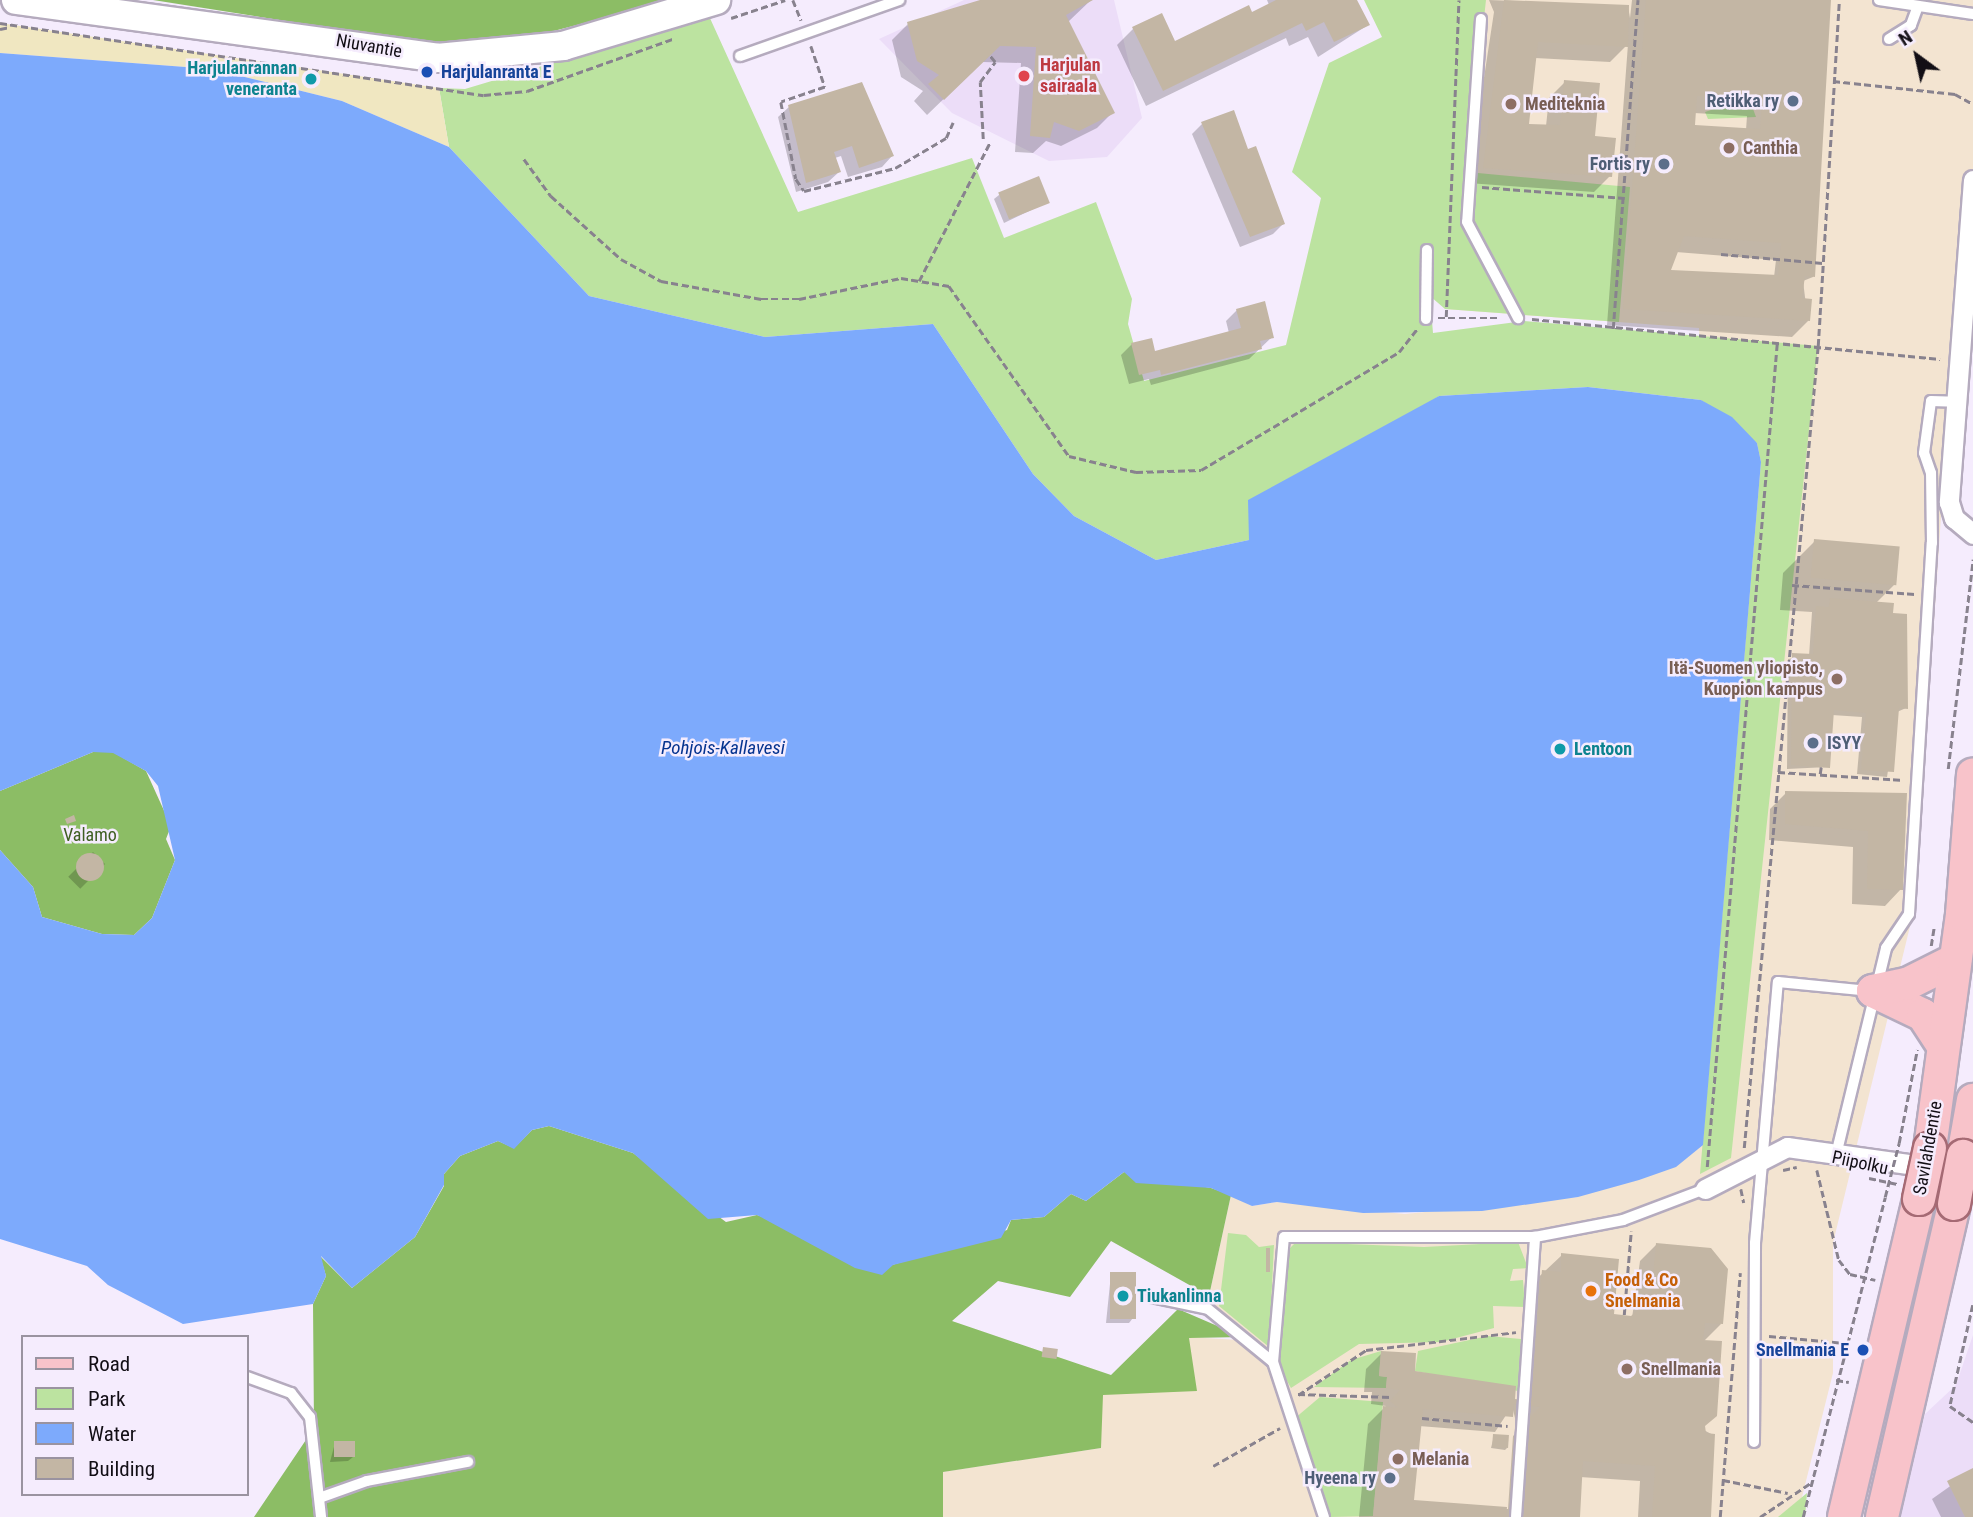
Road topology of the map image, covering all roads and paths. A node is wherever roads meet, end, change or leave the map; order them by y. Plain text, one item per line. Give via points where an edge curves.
1 (716, 0) edge
2 (793, 0) edge
3 (899, 0) edge
4 (1459, 0) edge
5 (1638, 0) edge
6 (1839, 0) edge
7 (1880, 0) edge
8 (1918, 6) junction
9 (15, 13) edge
10 (1973, 14) edge
11 (1481, 19) dead end
12 (0, 29) edge
13 (806, 32) junction
14 (1889, 39) dead end
15 (740, 56) dead end
16 (990, 56) dead end
17 (1833, 81) junction
18 (1973, 104) edge
19 (953, 122) dead end
20 (983, 139) dead end
21 (990, 142) dead end
22 (524, 159) dead end
23 (1822, 166) dead end
24 (1829, 167) junction
25 (1973, 180) edge
26 (1471, 186) junction
27 (1626, 198) junction
28 (1427, 250) dead end
29 (1721, 254) dead end
30 (1824, 264) junction
31 (919, 281) junction
32 (1446, 317) junction
33 (1518, 318) junction
34 (1426, 319) junction
35 (1613, 329) junction
36 (1777, 344) junction
37 (1818, 346) junction
38 (1957, 361) junction
39 (1955, 402) junction
40 (1973, 534) edge
41 (1973, 559) edge
42 (1792, 585) junction
43 (1928, 595) junction
44 (1821, 767) dead end
45 (1778, 772) junction
46 (1820, 774) junction
47 (1960, 778) edge
48 (1917, 781) junction
49 (1934, 925) dead end
50 (1955, 960) junction
51 (1927, 975) junction
52 (1873, 991) junction
53 (1923, 1015) junction
54 (1942, 1044) junction
55 (1973, 1100) edge
56 (1833, 1162) junction
57 (1816, 1166) junction
58 (1968, 1166) edge
59 (1763, 1167) junction
60 (1742, 1171) junction
61 (1856, 1175) dead end
62 (1705, 1189) junction
63 (1914, 1192) junction
64 (1745, 1215) dead end
65 (1631, 1228) dead end
66 (1535, 1237) junction
67 (1740, 1270) dead end
68 (1864, 1277) junction
69 (1152, 1297) dead end
70 (1973, 1305) edge
71 (1624, 1315) dead end
72 (1528, 1333) junction
73 (1734, 1334) junction
74 (1751, 1335) junction
75 (1845, 1343) junction
76 (1273, 1362) junction
77 (248, 1377) edge
78 (1298, 1394) junction
79 (1391, 1397) dead end
80 (1285, 1406) junction
81 (1422, 1418) dead end
82 (1289, 1422) junction
83 (1973, 1422) edge
84 (1522, 1427) junction
85 (1754, 1441) dead end
86 (468, 1462) dead end
87 (1213, 1466) dead end
88 (1723, 1480) junction
89 (1812, 1482) junction
90 (1788, 1493) junction
91 (322, 1497) junction
92 (321, 1517) edge
93 (1324, 1517) edge
94 (1516, 1517) edge
95 (1720, 1517) edge
96 (1760, 1517) edge
97 (1803, 1517) edge
98 (1844, 1517) edge
99 (1882, 1517) edge

1 - 9 street, Niuvantie via 563,46 437,58
2 - 13 path
3 - 13 lane
4 - 32 path
5 - 27 path
6 - 17 path
7 - 8 lane
8 - 10 lane
8 - 14 lane via 1911,25
9 - 12 path
11 - 26 lane
13 - 15 lane
13 - 19 path via 825,86 781,102 796,179 804,191 895,168 946,138
16 - 20 path via 995,62 980,82
17 - 18 path via 1955,94
17 - 24 path
21 - 31 path
22 - 31 path via 551,196 621,259 661,281 702,293 799,299 901,278
23 - 24 path
24 - 30 path
25 - 38 street
26 - 27 path
26 - 33 lane via 1467,222
27 - 35 path
28 - 34 lane
29 - 30 path
30 - 37 path
31 - 34 path via 949,286 1069,456 1136,472 1201,470 1399,352
32 - 33 path
32 - 34 path
33 - 35 path
35 - 36 path
36 - 37 path
36 - 62 path
37 - 38 path
37 - 42 path
38 - 39 street
39 - 40 street via 1949,502 1954,518
39 - 43 lane via 1931,401 1925,440 1933,502
41 - 47 path
42 - 43 path
42 - 45 path
43 - 48 lane
44 - 46 path
45 - 46 path
45 - 60 path
46 - 48 path
47 - 50 main road, Savilahdentie
48 - 52 lane via 1909,914 1886,947
49 - 51 path
50 - 51 main road
50 - 54 main road, Savilahdentie
51 - 52 main road
52 - 53 main road
52 - 56 lane
52 - 59 lane via 1778,982
53 - 54 main road
53 - 68 path, bridge via 1899,1143
54 - 63 main road, Savilahdentie, bridge via 1930,1148
55 - 58 main road, Savilahdentie
56 - 57 path, Piipolku
56 - 58 street
56 - 59 street via 1787,1147
57 - 59 path, Piipolku
57 - 68 path via 1839,1260 1844,1270
58 - 99 main road, Savilahdentie, bridge via 1954,1204
59 - 60 street
59 - 74 lane
60 - 62 street
60 - 64 path
61 - 63 path, Piipolku
62 - 66 lane via 1623,1220
63 - 98 main road, Savilahdentie
65 - 71 path
66 - 72 lane
66 - 76 lane via 1284,1237
67 - 73 path
68 - 75 path
69 - 76 lane via 1208,1310
70 - 83 path via 1950,1406
72 - 78 path via 1366,1350
72 - 84 lane
73 - 74 path
73 - 88 path
74 - 75 path
74 - 85 lane
75 - 89 path
76 - 80 lane
77 - 91 lane via 291,1393 310,1417
78 - 79 path
78 - 80 path
80 - 82 lane
81 - 84 path
82 - 87 path
82 - 93 lane
84 - 94 lane
86 - 91 lane via 367,1480
88 - 90 path
88 - 95 path
89 - 90 path
89 - 97 path
90 - 96 path
91 - 92 lane

